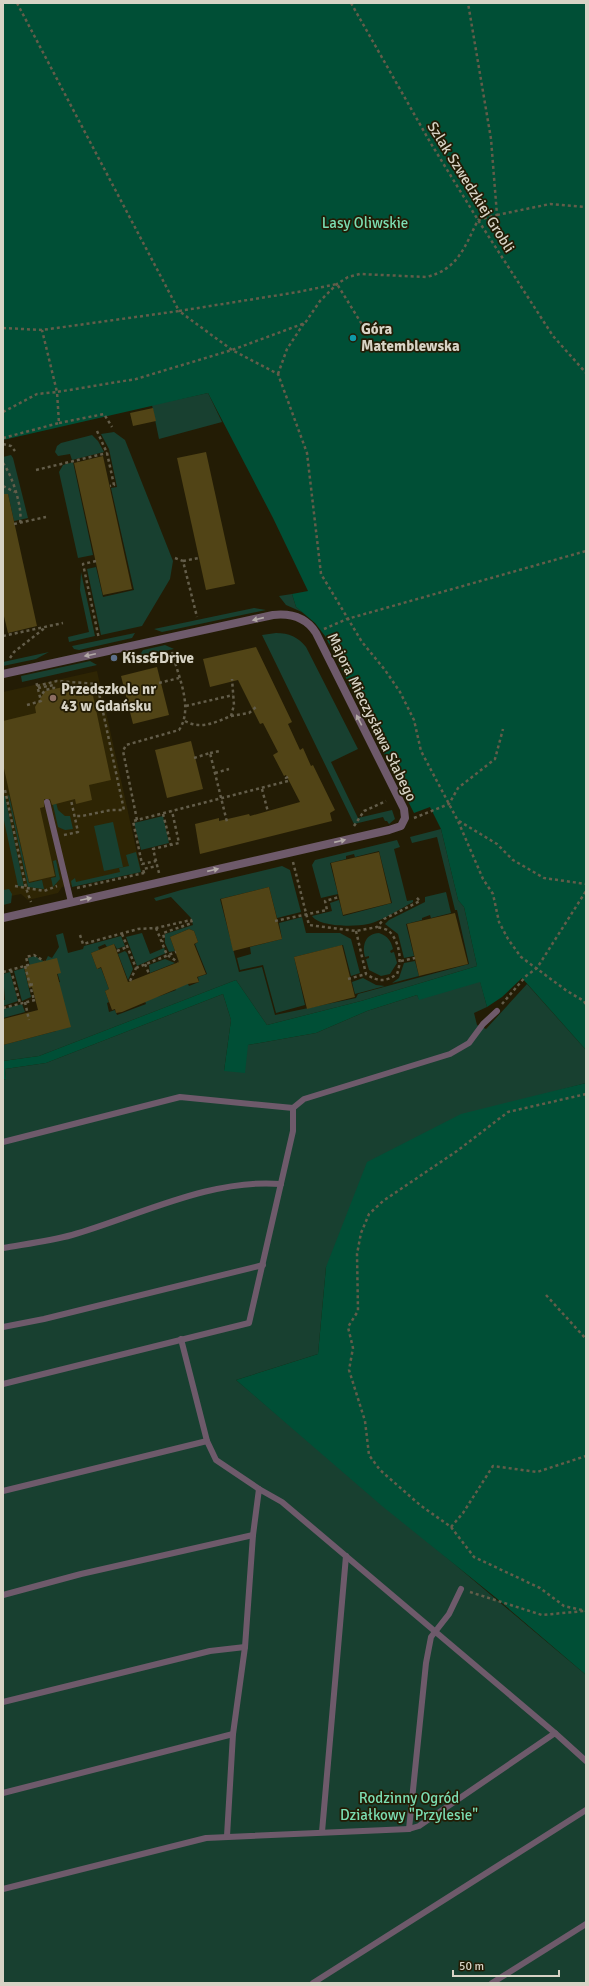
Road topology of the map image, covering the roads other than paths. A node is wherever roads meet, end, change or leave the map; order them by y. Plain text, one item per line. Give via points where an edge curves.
1 (3, 674) edge
2 (47, 802) dead end
3 (71, 902) junction
4 (3, 918) edge
5 (497, 1011) road end
6 (293, 1108) junction
7 (3, 1142) edge
8 (281, 1184) junction
9 (3, 1248) edge
10 (263, 1265) junction
11 (3, 1327) edge
12 (181, 1339) junction
13 (3, 1384) edge
14 (207, 1441) junction
15 (258, 1489) junction
16 (3, 1491) edge
17 (253, 1536) junction
18 (346, 1556) junction
19 (460, 1589) road end
20 (3, 1595) edge
21 (437, 1631) junction
22 (245, 1647) junction
23 (3, 1702) edge
24 (555, 1733) junction
25 (233, 1734) junction
26 (586, 1761) edge
27 (3, 1793) edge
28 (586, 1810) edge
29 (409, 1829) junction
30 (322, 1832) junction
31 (227, 1836) junction
32 (3, 1889) edge
33 (586, 1924) edge
34 (313, 1983) edge
35 (492, 1983) edge

3 -> 1 street, Majora Mieczysława Słabego via 389,830 401,826 405,818 404,810 316,633 306,622 285,614
2 - 3 lane
3 - 4 street, Majora Mieczysława Słabego
5 - 6 lane via 483,1024 469,1044 450,1054 304,1099
6 - 7 lane via 180,1096
6 - 8 lane via 293,1131
8 - 9 lane via 258,1182 199,1193 71,1235
8 - 10 lane
10 - 11 lane
10 - 12 lane via 249,1322
12 - 13 lane
12 - 14 lane
14 - 15 lane via 216,1460
14 - 16 lane
15 - 17 lane
15 - 18 lane via 282,1502
17 - 20 lane via 82,1574
17 - 22 lane
18 - 21 lane
18 - 30 lane
19 - 21 lane via 449,1614
21 - 24 lane
21 - 29 lane via 431,1637 426,1663
22 - 23 lane via 210,1651
22 - 25 lane
24 - 26 lane
24 - 29 lane via 419,1826
25 - 27 lane
25 - 31 lane
28 - 34 lane
29 - 30 lane
30 - 31 lane
31 - 32 lane via 206,1838
33 - 35 lane

